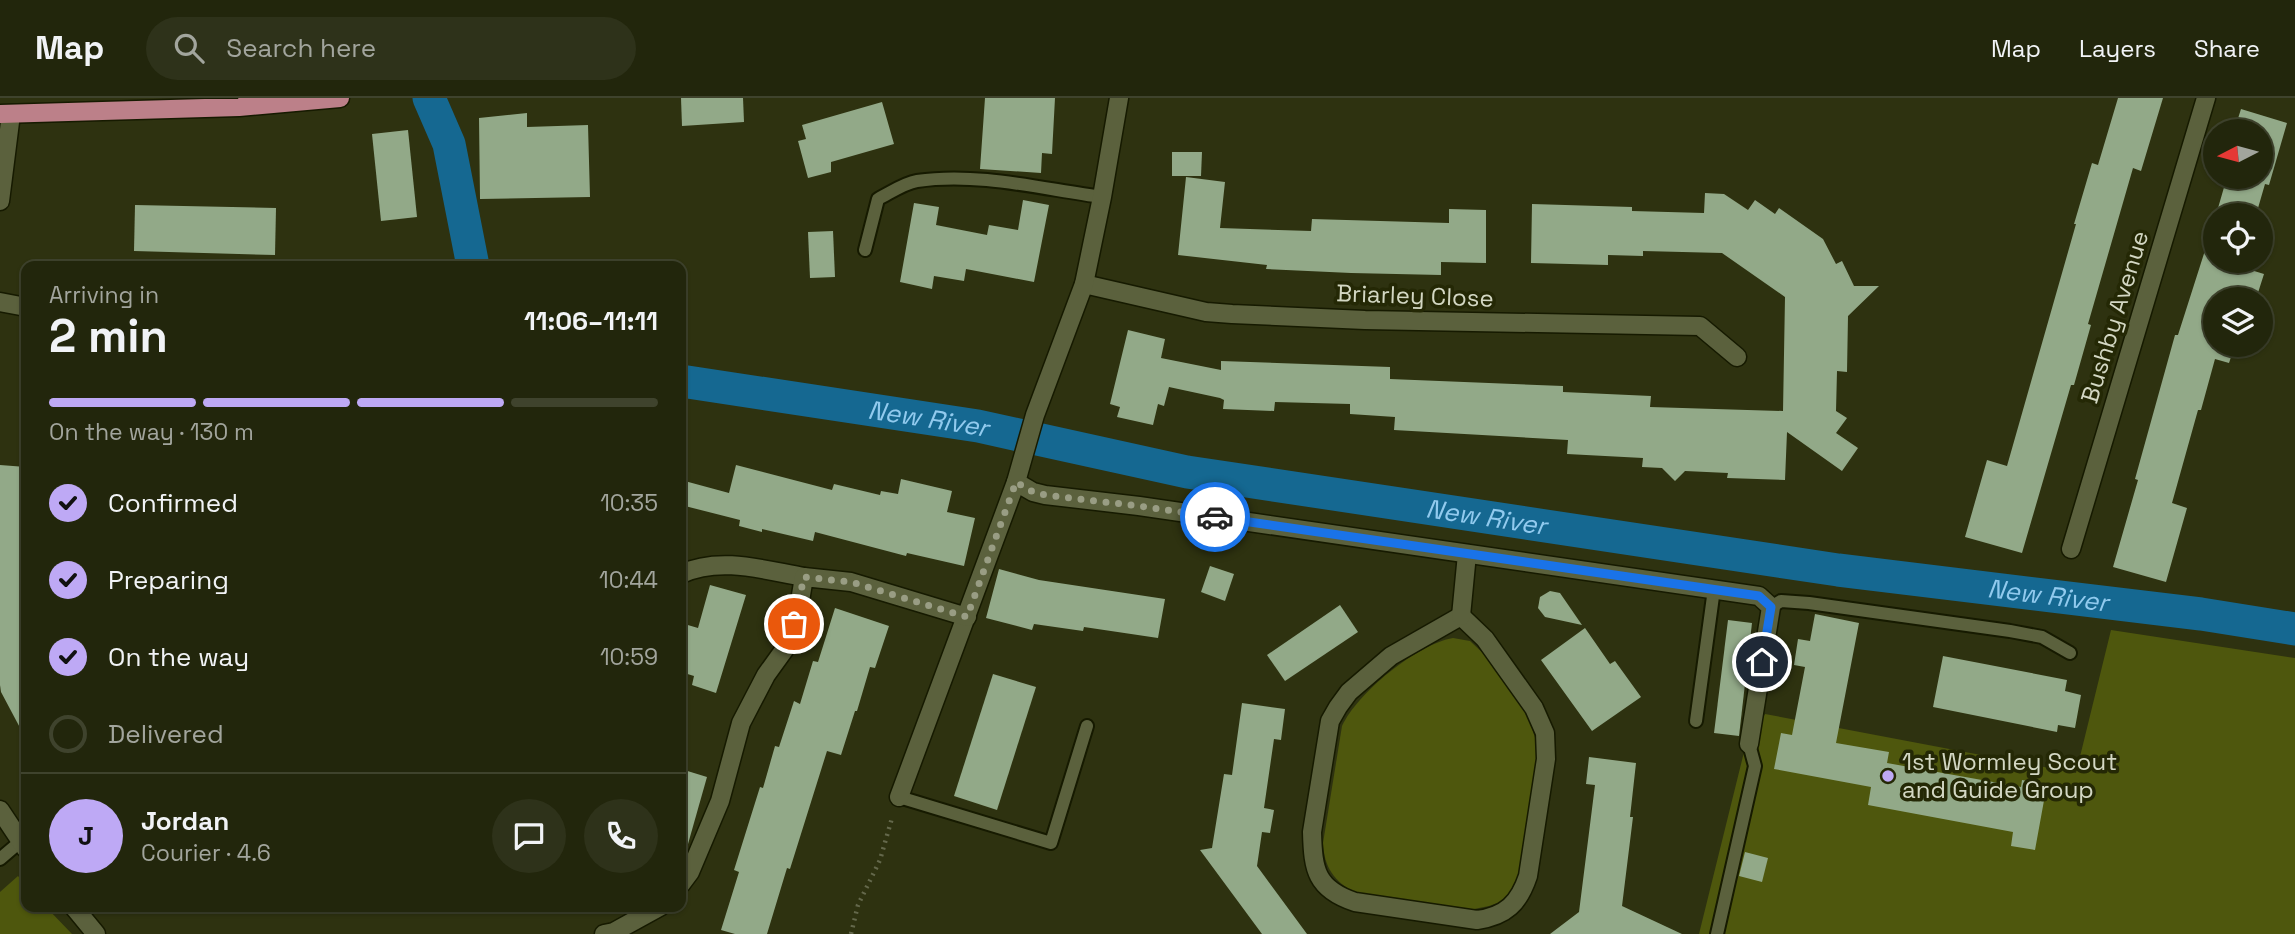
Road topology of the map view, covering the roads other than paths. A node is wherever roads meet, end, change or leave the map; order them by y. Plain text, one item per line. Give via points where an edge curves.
1 (340, 98) edge
2 (1119, 98) edge
3 (2206, 98) edge
4 (117, 105) edge
5 (5, 114) edge
6 (1102, 197) junction
7 (0, 201) edge
8 (865, 250) dead end
9 (1084, 284) junction
10 (0, 302) edge
11 (21, 306) edge
12 (1737, 357) dead end
13 (1016, 482) junction
14 (2071, 549) dead end
15 (1467, 554) junction
16 (686, 572) edge
17 (804, 577) junction
18 (1714, 589) junction
19 (1771, 607) junction
20 (1461, 616) junction
21 (967, 617) junction
22 (2070, 653) dead end
23 (1696, 720) dead end
24 (1087, 726) dead end
25 (1749, 744) joint
26 (899, 797) joint
27 (0, 810) edge
28 (21, 841) edge
29 (21, 847) edge
30 (0, 859) edge
31 (686, 877) edge
32 (78, 912) edge
33 (650, 912) edge
34 (96, 934) edge
35 (604, 934) edge
36 (1717, 934) edge

1 - 4 main road via 239,107
2 - 6 street
3 - 14 street, Bushby Avenue
4 - 5 main road
5 - 7 street
6 - 8 lane via 990,181 915,181 877,199
6 - 9 street
9 - 12 street, Briarley Close via 1232,314 1700,327
9 - 13 street via 1035,415
10 - 11 street
13 - 15 street via 1045,495
13 - 21 street
15 - 18 street
15 - 20 street
16 - 17 street via 738,565
17 - 21 street via 851,582
17 - 31 street via 790,638 741,723 720,802
18 - 19 street via 1759,596
18 - 23 lane
19 - 22 lane via 1781,601 1809,603 2010,631 2042,636
19 - 25 street
20 - 20 street via 1485,639 1534,708 1545,733 1546,759 1523,892 1503,912 1477,920 1339,897 1320,880 1312,832 1330,721 1349,692 1391,656
21 - 26 street
24 - 26 lane via 1051,843
25 - 36 lane via 1755,766
27 - 28 street
29 - 30 lane
32 - 34 street
33 - 35 street

